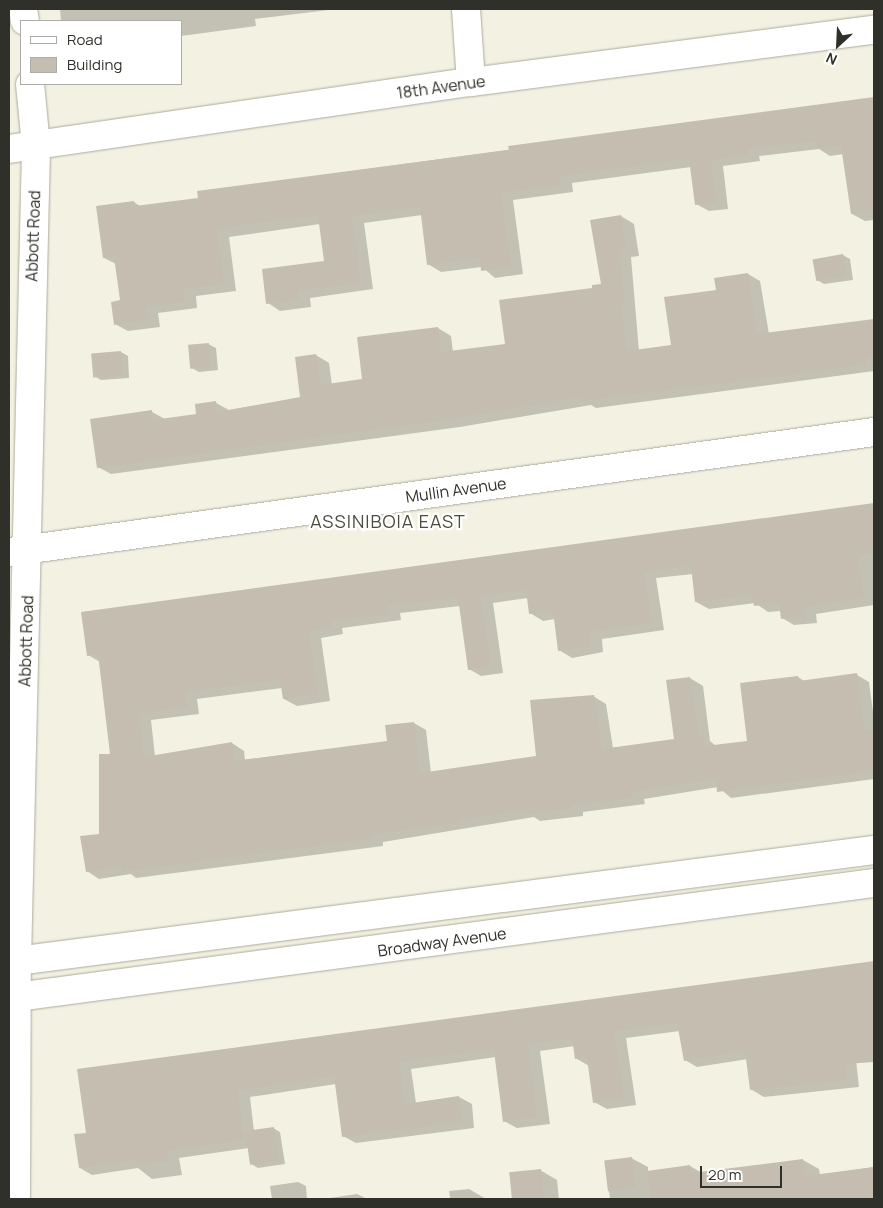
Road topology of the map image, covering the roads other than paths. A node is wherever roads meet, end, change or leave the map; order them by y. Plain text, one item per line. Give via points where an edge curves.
1 (466, 9) edge
2 (874, 30) edge
3 (471, 82) junction
4 (30, 85) edge
5 (36, 146) junction
6 (9, 149) edge
7 (874, 432) edge
8 (19, 550) edge
9 (874, 850) edge
10 (874, 883) edge
11 (13, 962) edge
12 (13, 998) edge
13 (16, 1199) edge

1 - 3 street
2 - 3 street, 18th Avenue
3 - 5 street, 18th Avenue
4 - 5 street, Abbott Road
5 - 6 street, 18th Avenue
5 - 8 street, Abbott Road via 30,350
7 - 8 street, Mullin Avenue
8 - 11 street, Abbott Road
9 - 11 street
10 - 12 street, Broadway Avenue
11 - 12 street, Abbott Road
12 - 13 street, Abbott Road

